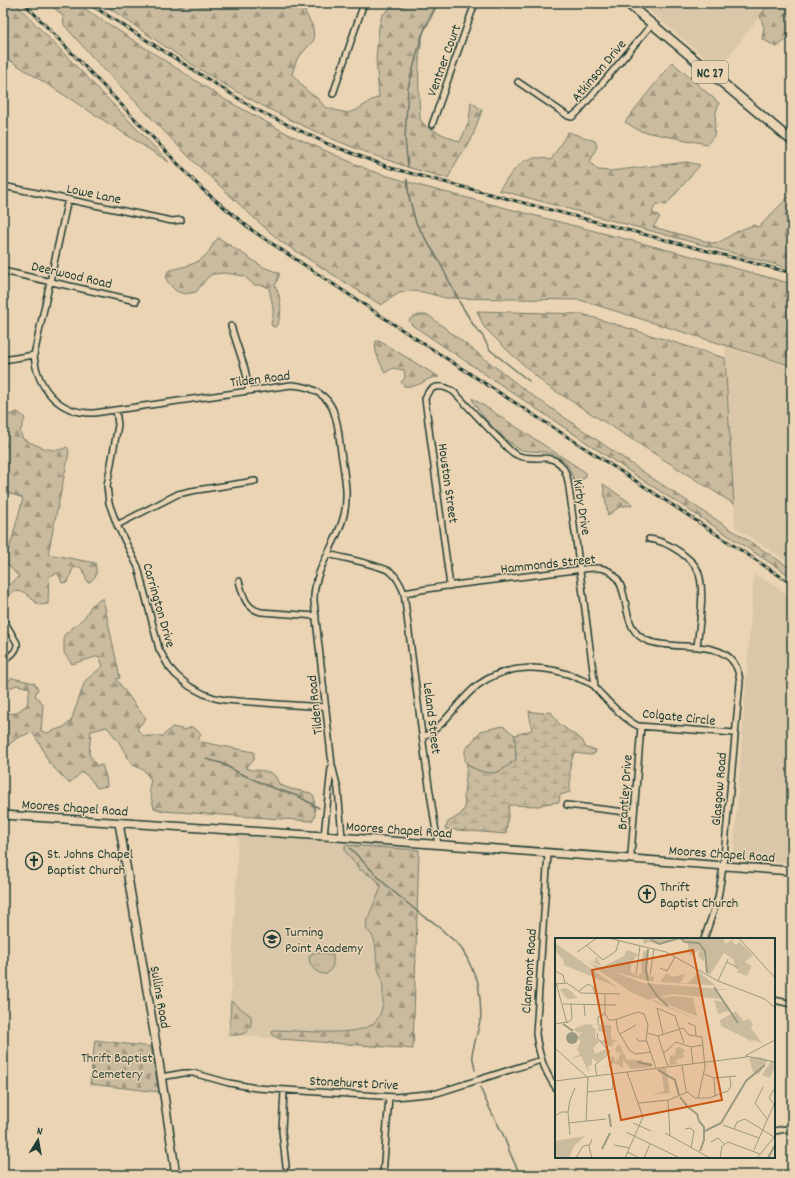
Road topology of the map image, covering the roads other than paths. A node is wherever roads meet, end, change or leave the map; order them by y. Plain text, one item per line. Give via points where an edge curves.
1 (364, 3) edge
2 (476, 3) edge
3 (627, 3) edge
4 (652, 24) junction
5 (518, 82) dead end
6 (333, 94) dead end
7 (432, 126) dead end
8 (792, 142) edge
9 (3, 186) edge
10 (68, 199) junction
11 (181, 220) dead end
12 (3, 271) edge
13 (50, 281) junction
14 (136, 301) dead end
15 (231, 326) dead end
16 (34, 355) junction
17 (3, 360) edge
18 (435, 387) joint
19 (249, 391) junction
20 (116, 410) junction
21 (255, 481) dead end
22 (117, 525) junction
23 (649, 539) dead end
24 (328, 554) junction
25 (580, 569) junction
26 (239, 581) dead end
27 (450, 586) junction
28 (404, 593) junction
29 (316, 616) junction
30 (3, 619) edge
31 (697, 647) junction
32 (3, 661) edge
33 (734, 664) joint
34 (595, 686) junction
35 (326, 706) junction
36 (641, 726) junction
37 (735, 733) junction
38 (423, 737) junction
39 (332, 765) junction
40 (567, 805) dead end
41 (634, 813) junction
42 (3, 815) edge
43 (119, 823) junction
44 (324, 836) junction
45 (342, 837) junction
46 (438, 845) junction
47 (548, 853) junction
48 (632, 860) junction
49 (723, 866) junction
50 (792, 871) edge
51 (704, 938) edge
52 (775, 1000) edge
53 (792, 1004) edge
54 (541, 1060) junction
55 (162, 1077) junction
56 (555, 1086) edge
57 (284, 1090) junction
58 (389, 1097) junction
59 (792, 1128) edge
60 (775, 1131) edge
61 (286, 1166) dead end
62 (176, 1175) edge
63 (383, 1175) edge

1 - 6 street
2 - 7 street, Ventner Court
3 - 4 main road, NC 27
4 - 5 street, Atkinson Drive via 572,117
4 - 8 main road, NC 27
9 - 10 street, Lowe Lane
10 - 11 street, Lowe Lane via 172,221
10 - 13 street, Tilden Road
12 - 13 street, Deerwood Road
13 - 14 street, Deerwood Road
13 - 16 street, Tilden Road
15 - 19 street via 245,369
16 - 17 street
16 - 20 street, Tilden Road via 44,387 62,405 88,414
18 - 25 street, Kirby Drive via 445,387 454,392 512,453 523,457 550,458 562,466 568,482
18 - 27 street, Houston Street via 426,395 426,406
19 - 20 street, Tilden Road
19 - 24 street, Tilden Road via 301,385 322,395 334,411 340,440 346,502 340,528
20 - 22 street, Carrington Drive via 118,425 107,486 109,503
21 - 22 street via 178,494
22 - 35 street, Carrington Drive via 140,574 159,649 169,667 181,680 204,694 225,700
23 - 31 street via 662,541 673,547 692,561 699,573 702,584
24 - 28 street via 388,571 399,581
24 - 29 street, Tilden Road via 315,586
25 - 27 street, Hammonds Street
25 - 31 street, Hammonds Street via 598,568 610,571 614,575 621,587 633,628 638,636 655,643
25 - 34 street, Kirby Drive
26 - 29 street via 247,603 254,609 261,612
27 - 28 street, Hammonds Street
28 - 38 street, Leland Street
29 - 35 street, Tilden Road
30 - 32 street via 18,646 16,651
31 - 33 street, Hammonds Street via 722,652
33 - 37 street, Glasgow Road via 740,682
34 - 36 street, Colgate Circle via 605,699 630,721
34 - 38 street, Colgate Circle via 569,674 548,669 503,672 474,689 435,730
35 - 39 street, Tilden Road
36 - 37 street, Colgate Circle
36 - 41 street, Brantley Drive
37 - 49 street, Glasgow Road
38 - 46 street, Leland Street
39 - 44 street, Tilden Road
39 - 45 street, Tilden Road via 338,789
40 - 41 street
41 - 48 street, Brantley Drive
42 - 43 main road, Moores Chapel Road
43 - 44 main road, Moores Chapel Road
43 - 55 main road, Sullins Road
44 - 45 main road, Moores Chapel Road
45 - 46 main road, Moores Chapel Road
46 - 47 main road, Moores Chapel Road
47 - 48 main road, Moores Chapel Road
47 - 54 street, Claremont Road via 536,1022
48 - 49 main road, Moores Chapel Road
49 - 50 main road, Moores Chapel Road
49 - 51 street, Glasgow Road via 718,898
52 - 53 street
54 - 56 street, Claremont Road
54 - 58 street, Stonehurst Drive via 437,1093
55 - 57 street, Stonehurst Drive via 192,1073 244,1086
55 - 62 main road, Sullins Road
57 - 58 street, Stonehurst Drive
57 - 61 street via 282,1131
58 - 63 street
59 - 60 street

